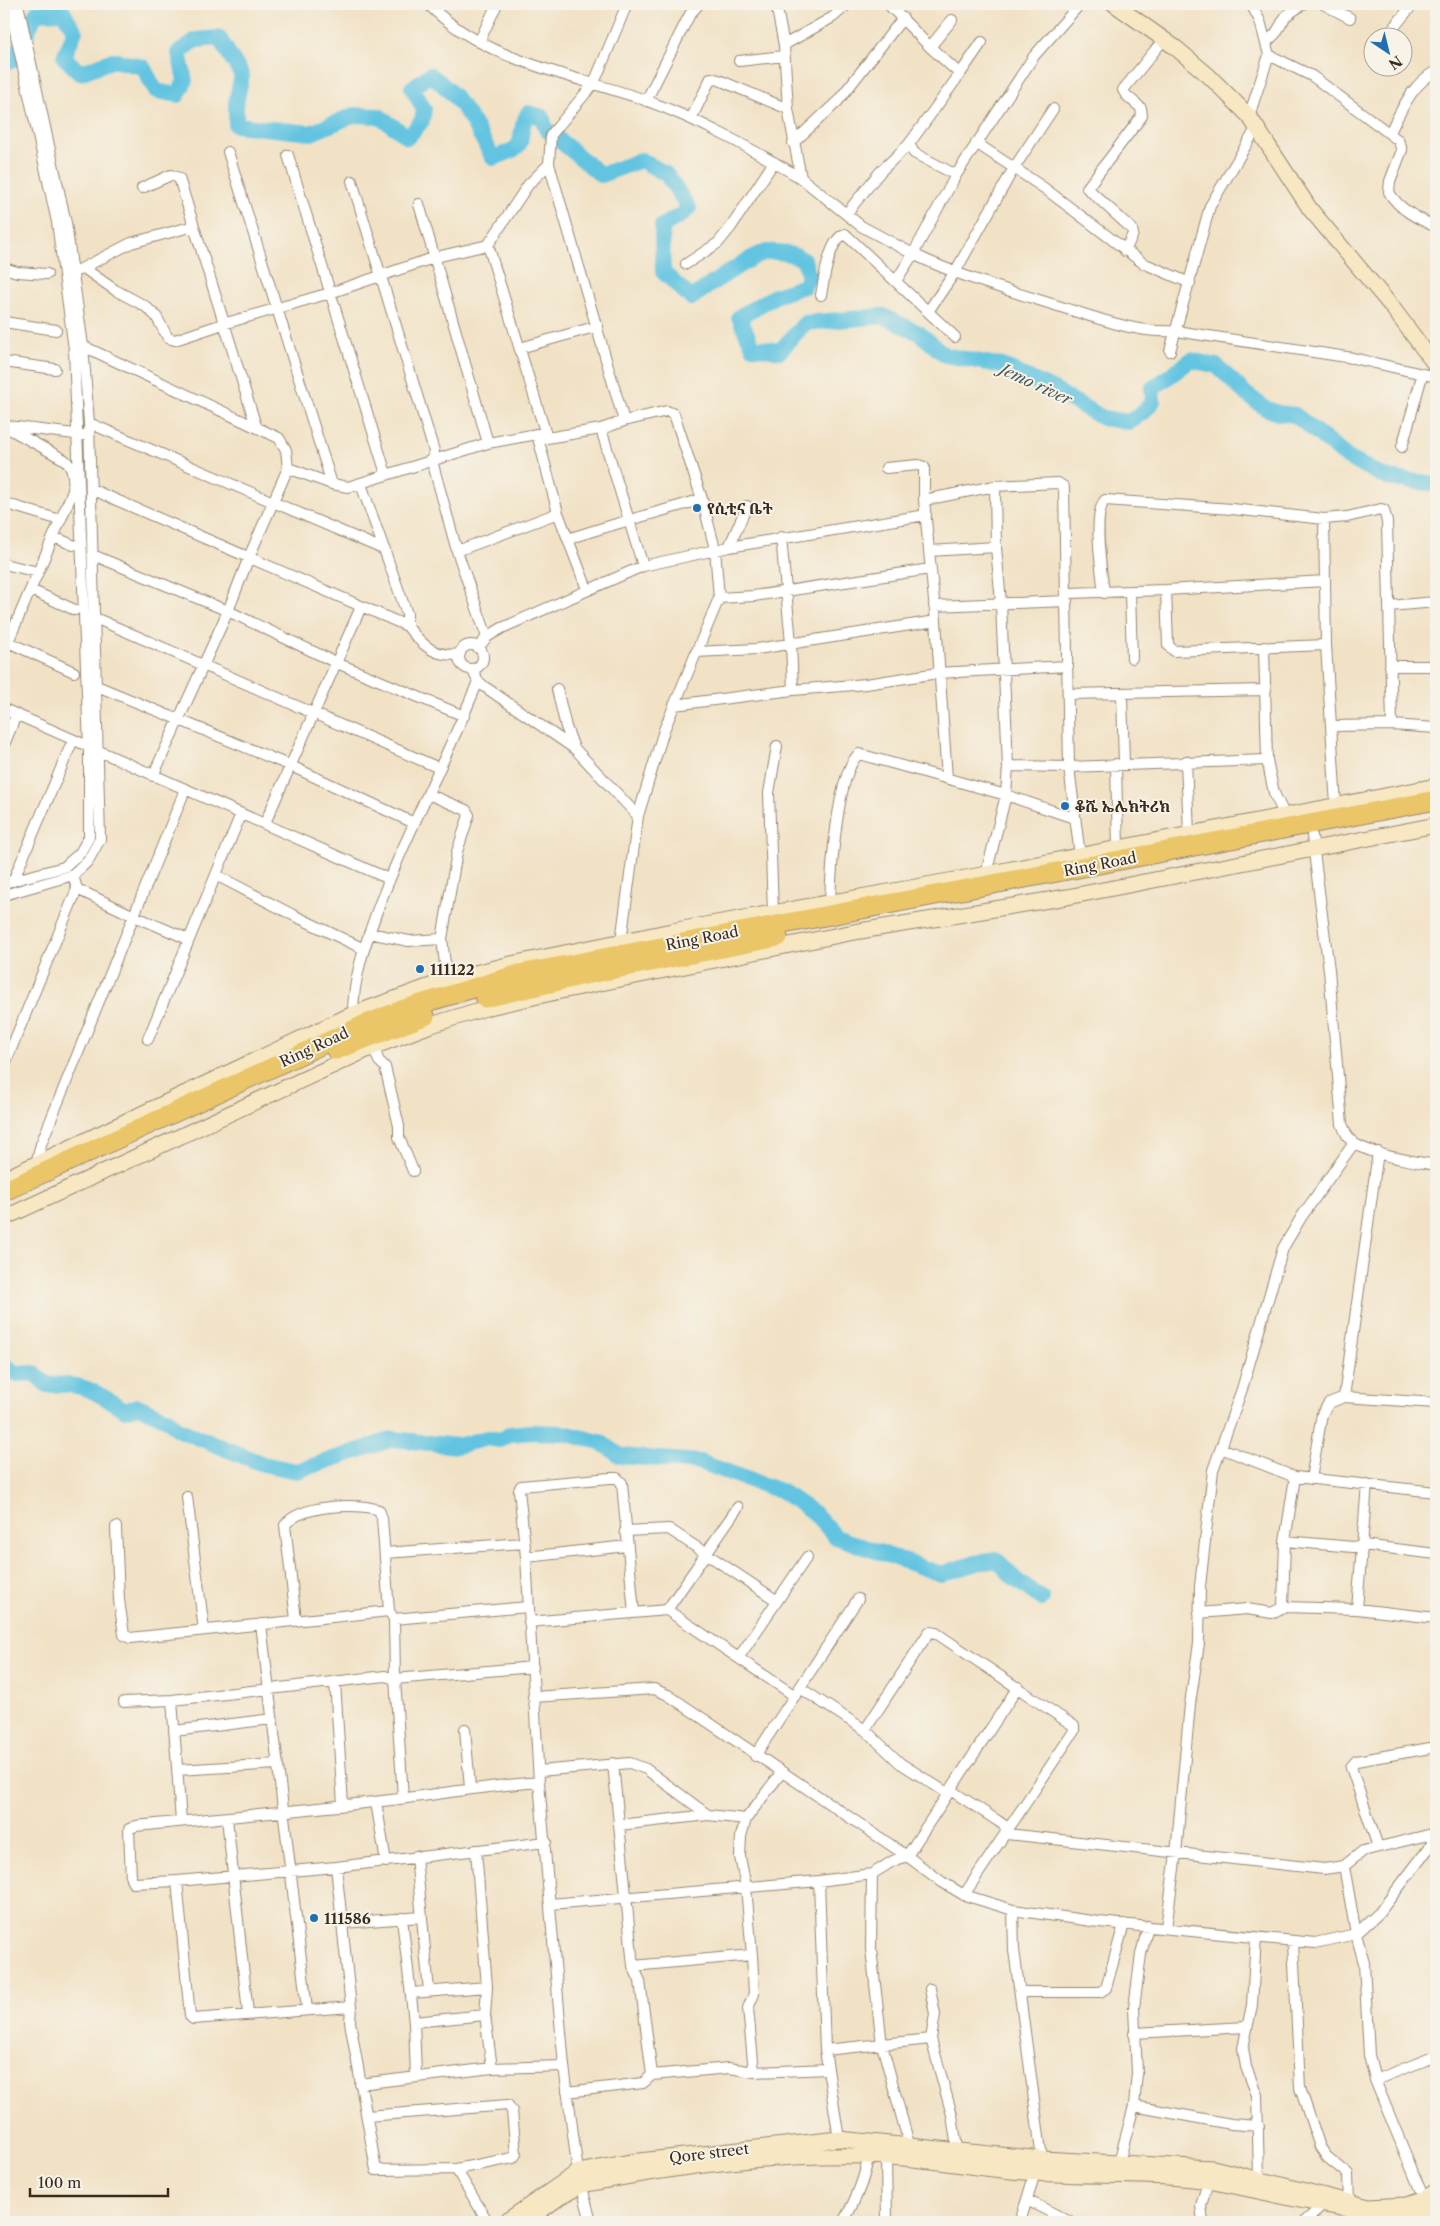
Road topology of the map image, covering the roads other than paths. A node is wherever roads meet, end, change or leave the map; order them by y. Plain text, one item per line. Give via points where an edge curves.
1 (9, 4) edge
2 (18, 4) edge
3 (428, 4) edge
4 (497, 4) edge
5 (627, 4) edge
6 (699, 4) edge
7 (776, 4) edge
8 (848, 4) edge
9 (888, 4) edge
10 (1080, 4) edge
11 (1114, 4) edge
12 (1251, 4) edge
13 (1303, 4) edge
14 (1324, 4) edge
15 (1413, 4) edge
16 (903, 18) junction
17 (1350, 18) dead end
18 (952, 20) dead end
19 (17, 24) junction
20 (1394, 28) edge
21 (1164, 39) junction
22 (479, 42) junction
23 (982, 42) dead end
24 (1267, 42) junction
25 (784, 45) junction
26 (930, 47) junction
27 (1269, 55) junction
28 (784, 56) junction
29 (739, 61) dead end
30 (1436, 71) edge
31 (960, 74) junction
32 (30, 82) junction
33 (594, 83) junction
34 (646, 101) junction
35 (788, 109) junction
36 (1053, 109) dead end
37 (691, 119) junction
38 (1253, 121) junction
39 (1390, 132) junction
40 (794, 143) junction
41 (976, 143) junction
42 (909, 144) junction
43 (228, 152) dead end
44 (288, 155) dead end
45 (774, 162) junction
46 (549, 164) junction
47 (1014, 168) junction
48 (956, 176) junction
49 (801, 178) junction
50 (352, 181) dead end
51 (142, 188) dead end
52 (419, 204) dead end
53 (846, 214) junction
54 (194, 226) junction
55 (1436, 227) edge
56 (488, 245) junction
57 (1125, 251) junction
58 (913, 254) junction
59 (436, 258) junction
60 (686, 264) dead end
61 (4, 268) edge
62 (85, 269) junction
63 (73, 272) junction
64 (954, 272) junction
65 (47, 274) dead end
66 (383, 275) junction
67 (896, 282) junction
68 (1190, 283) junction
69 (330, 293) junction
70 (821, 295) dead end
71 (276, 308) junction
72 (929, 310) junction
73 (4, 322) edge
74 (223, 324) junction
75 (598, 326) junction
76 (56, 330) dead end
77 (1176, 331) junction
78 (955, 336) dead end
79 (83, 346) junction
80 (520, 348) junction
81 (1170, 351) dead end
82 (4, 362) edge
83 (1436, 366) edge
84 (55, 369) dead end
85 (1422, 376) junction
86 (1436, 378) edge
87 (624, 421) junction
88 (89, 423) junction
89 (4, 426) edge
90 (256, 426) junction
91 (600, 430) junction
92 (78, 434) junction
93 (536, 434) junction
94 (89, 435) junction
95 (547, 438) junction
96 (488, 443) junction
97 (1402, 446) dead end
98 (432, 461) junction
99 (288, 468) junction
100 (886, 468) dead end
101 (386, 474) junction
102 (332, 484) junction
103 (361, 484) junction
104 (995, 486) junction
105 (91, 489) junction
106 (702, 499) junction
107 (924, 500) junction
108 (273, 501) junction
109 (4, 503) edge
110 (747, 506) dead end
111 (558, 513) junction
112 (926, 515) junction
113 (628, 519) junction
114 (1324, 519) junction
115 (60, 520) junction
116 (54, 537) junction
117 (781, 537) junction
118 (568, 539) junction
119 (74, 545) dead end
120 (729, 547) junction
121 (996, 547) junction
122 (715, 549) junction
123 (385, 550) junction
124 (928, 551) junction
125 (457, 552) junction
126 (93, 556) junction
127 (249, 557) junction
128 (4, 564) edge
129 (643, 566) junction
130 (930, 569) junction
131 (38, 572) junction
132 (1325, 581) junction
133 (31, 590) junction
134 (587, 590) junction
135 (787, 590) junction
136 (1166, 590) junction
137 (1130, 592) junction
138 (1104, 593) junction
139 (1067, 597) junction
140 (719, 598) junction
141 (1436, 602) edge
142 (1001, 603) junction
143 (934, 606) junction
144 (1389, 606) junction
145 (361, 607) junction
146 (76, 610) dead end
147 (228, 611) junction
148 (95, 618) junction
149 (936, 621) junction
150 (4, 625) edge
151 (407, 626) junction
152 (14, 628) junction
153 (487, 637) junction
154 (791, 642) junction
155 (1326, 645) junction
156 (6, 647) edge
157 (1264, 647) junction
158 (478, 648) junction
159 (696, 652) junction
160 (460, 654) junction
161 (1132, 658) dead end
162 (337, 663) junction
163 (202, 665) junction
164 (1068, 666) junction
165 (1390, 666) junction
166 (1436, 666) edge
167 (1004, 668) junction
168 (472, 669) junction
169 (74, 672) dead end
170 (938, 673) junction
171 (478, 681) junction
172 (97, 686) junction
173 (557, 690) dead end
174 (793, 690) junction
175 (1266, 690) junction
176 (1069, 694) junction
177 (1122, 694) junction
178 (674, 706) junction
179 (4, 710) edge
180 (313, 714) junction
181 (16, 715) junction
182 (464, 716) junction
183 (180, 719) junction
184 (1392, 725) junction
185 (1332, 726) junction
186 (1436, 728) edge
187 (72, 740) junction
188 (4, 745) edge
189 (777, 746) dead end
190 (89, 747) junction
191 (574, 749) junction
192 (99, 752) junction
193 (1267, 760) junction
194 (1186, 761) junction
195 (1120, 764) junction
196 (291, 766) junction
197 (1008, 766) junction
198 (1069, 767) junction
199 (439, 768) junction
200 (152, 776) junction
201 (947, 778) junction
202 (1436, 786) edge
203 (185, 790) junction
204 (428, 794) junction
205 (1006, 795) junction
206 (1436, 800) edge
207 (1336, 806) junction
208 (1436, 812) edge
209 (241, 814) junction
210 (638, 816) junction
211 (1285, 816) junction
212 (1074, 818) junction
213 (414, 822) junction
214 (265, 823) junction
215 (1436, 825) edge
216 (1189, 834) junction
217 (1314, 842) junction
218 (1118, 848) junction
219 (1080, 856) junction
220 (986, 874) junction
221 (73, 875) junction
222 (216, 875) junction
223 (389, 879) junction
224 (8, 882) edge
225 (78, 889) junction
226 (5, 897) edge
227 (830, 903) junction
228 (773, 913) junction
229 (132, 915) junction
230 (369, 933) junction
231 (188, 938) junction
232 (442, 938) junction
233 (621, 941) junction
234 (364, 949) junction
235 (447, 980) junction
236 (353, 1014) junction
237 (148, 1039) dead end
238 (373, 1047) junction
239 (4, 1066) edge
240 (1354, 1143) junction
241 (1378, 1152) junction
242 (36, 1164) junction
243 (1436, 1165) edge
244 (413, 1171) dead end
245 (4, 1179) edge
246 (4, 1191) edge
247 (4, 1204) edge
248 (4, 1218) edge
249 (1344, 1397) junction
250 (1436, 1403) edge
251 (1221, 1448) junction
252 (1295, 1477) junction
253 (1311, 1479) junction
254 (1367, 1484) junction
255 (1436, 1492) edge
256 (187, 1497) dead end
257 (738, 1507) dead end
258 (116, 1527) dead end
259 (625, 1531) junction
260 (1285, 1541) junction
261 (524, 1543) junction
262 (1363, 1545) junction
263 (627, 1546) junction
264 (385, 1553) junction
265 (707, 1553) junction
266 (1436, 1554) edge
267 (526, 1557) junction
268 (807, 1557) dead end
269 (858, 1598) dead end
270 (776, 1600) junction
271 (528, 1607) junction
272 (1282, 1607) junction
273 (1357, 1609) junction
274 (667, 1610) junction
275 (634, 1613) junction
276 (1199, 1613) junction
277 (392, 1615) junction
278 (1436, 1618) edge
279 (296, 1620) junction
280 (529, 1622) junction
281 (261, 1624) junction
282 (204, 1630) junction
283 (739, 1657) junction
284 (533, 1667) junction
285 (395, 1679) junction
286 (335, 1682) junction
287 (1018, 1687) junction
288 (268, 1688) junction
289 (797, 1692) junction
290 (533, 1697) junction
291 (172, 1700) junction
292 (124, 1702) dead end
293 (272, 1719) junction
294 (465, 1729) dead end
295 (865, 1730) junction
296 (174, 1731) junction
297 (1436, 1747) edge
298 (755, 1756) junction
299 (614, 1763) junction
300 (277, 1764) junction
301 (177, 1770) junction
302 (539, 1771) junction
303 (781, 1772) junction
304 (539, 1782) junction
305 (470, 1788) junction
306 (952, 1791) junction
307 (403, 1797) junction
308 (376, 1802) junction
309 (343, 1805) junction
310 (283, 1812) junction
311 (708, 1815) junction
312 (227, 1818) junction
313 (746, 1820) junction
314 (181, 1821) junction
315 (619, 1825) junction
316 (1006, 1834) junction
317 (1436, 1834) edge
318 (546, 1842) junction
319 (1378, 1847) junction
320 (476, 1850) junction
321 (1176, 1854) junction
322 (416, 1856) junction
323 (907, 1856) junction
324 (386, 1862) junction
325 (1344, 1866) junction
326 (336, 1867) junction
327 (289, 1871) junction
328 (872, 1874) junction
329 (234, 1876) junction
330 (178, 1881) junction
331 (819, 1881) junction
332 (746, 1887) junction
333 (964, 1895) junction
334 (627, 1897) junction
335 (550, 1904) junction
336 (1013, 1910) junction
337 (421, 1917) junction
338 (402, 1918) junction
339 (343, 1923) junction
340 (1124, 1924) junction
341 (1148, 1926) junction
342 (1166, 1928) junction
343 (1356, 1934) junction
344 (1256, 1937) junction
345 (1293, 1942) junction
346 (752, 1955) junction
347 (634, 1966) junction
348 (487, 1987) junction
349 (930, 1989) dead end
350 (429, 1991) junction
351 (1020, 1992) junction
352 (411, 1993) junction
353 (351, 2007) junction
354 (307, 2009) junction
355 (248, 2013) junction
356 (485, 2015) junction
357 (414, 2022) junction
358 (1246, 2028) junction
359 (1134, 2033) junction
360 (931, 2039) junction
361 (882, 2045) junction
362 (826, 2050) junction
363 (1436, 2056) edge
364 (564, 2066) junction
365 (492, 2068) junction
366 (828, 2069) junction
367 (754, 2072) junction
368 (652, 2074) junction
369 (416, 2076) junction
370 (1375, 2080) junction
371 (360, 2084) junction
372 (567, 2092) junction
373 (1134, 2106) junction
374 (367, 2116) junction
375 (1259, 2126) junction
376 (839, 2139) junction
377 (909, 2144) junction
378 (957, 2149) junction
379 (869, 2150) junction
380 (928, 2154) junction
381 (886, 2157) junction
382 (1042, 2159) junction
383 (1118, 2162) junction
384 (456, 2169) junction
385 (1035, 2173) junction
386 (1260, 2178) junction
387 (580, 2179) junction
388 (1208, 2181) junction
389 (1432, 2199) edge
390 (1027, 2200) junction
391 (1349, 2204) junction
392 (1318, 2210) junction
393 (1409, 2216) edge
394 (488, 2222) edge
395 (505, 2222) edge
396 (525, 2222) edge
397 (591, 2222) edge
398 (843, 2222) edge
399 (887, 2222) edge
400 (1020, 2222) edge
401 (1070, 2222) edge
402 (1203, 2222) edge
403 (1304, 2222) edge
404 (1383, 2222) edge

1 - 19 street
2 - 19 street
3 - 22 street
4 - 22 street
5 - 33 street
6 - 34 street via 690,14
7 - 25 street
8 - 25 street via 833,18
9 - 16 street
10 - 41 street via 1034,56
11 - 21 street
12 - 24 street
13 - 24 street via 1286,16
14 - 17 street
15 - 20 street
16 - 26 street
16 - 40 street via 838,101
18 - 26 street
19 - 32 street
21 - 38 street via 1209,76
21 - 57 street via 1123,90 1141,108 1142,116 1087,188 1132,229
22 - 33 street via 498,52
23 - 31 street
24 - 27 street
25 - 28 street
26 - 31 street
27 - 38 street
27 - 39 street via 1312,76
28 - 29 street
28 - 35 street
30 - 39 street via 1416,87
31 - 42 street
32 - 63 street via 66,223
32 - 92 street via 57,222 74,349
33 - 34 street
33 - 46 street via 550,136
34 - 37 street
35 - 37 street via 711,78
35 - 40 street
36 - 47 street
37 - 45 street
38 - 68 street via 1210,206
38 - 83 street via 1314,215 1392,307
39 - 55 street via 1402,150 1389,192 1400,205
40 - 49 street
41 - 47 street
41 - 48 street
42 - 48 street via 914,153
42 - 53 street via 880,172
43 - 71 street
44 - 69 street
45 - 49 street
45 - 60 street via 718,243
46 - 56 street via 528,185
46 - 75 street
47 - 57 street
47 - 64 street
48 - 58 street
49 - 53 street
50 - 66 street
51 - 54 street via 171,175 179,178
52 - 59 street
53 - 58 street via 861,226
54 - 62 street via 131,243
54 - 74 street
56 - 59 street
56 - 80 street
57 - 68 street via 1143,263
58 - 64 street
58 - 67 street
59 - 66 street
59 - 96 street
61 - 65 street
62 - 63 street
62 - 74 street via 145,306 156,316 168,338 175,340
63 - 79 street
64 - 72 street
64 - 77 street via 1124,326 1158,333
66 - 69 street
66 - 98 street via 434,450
67 - 70 street via 843,234 829,257
67 - 72 street
68 - 77 street
69 - 71 street
69 - 101 street
71 - 74 street
71 - 102 street
72 - 78 street
73 - 76 street
74 - 90 street
75 - 80 street
75 - 87 street
77 - 81 street
77 - 85 street via 1353,358
79 - 88 street
79 - 90 street
80 - 95 street
82 - 84 street
85 - 86 street
85 - 97 street
87 - 91 street
87 - 106 street via 667,411 674,414
88 - 94 street
88 - 108 street
89 - 92 street
89 - 115 street via 71,466 74,491
90 - 99 street via 279,438 286,450
91 - 95 street
91 - 113 street
92 - 94 street
92 - 190 street
93 - 95 street
93 - 96 street
93 - 111 street
94 - 105 street
96 - 98 street
98 - 101 street
98 - 125 street
99 - 102 street
99 - 108 street
100 - 107 street via 922,465
101 - 103 street
102 - 103 street via 348,487
103 - 123 street
104 - 107 street
104 - 121 street
104 - 139 street via 1058,483 1064,487
105 - 126 street
105 - 127 street
106 - 113 street
106 - 122 street
107 - 112 street
108 - 123 street
108 - 127 street
109 - 115 street
110 - 120 street
111 - 118 street
111 - 125 street
112 - 117 street
112 - 124 street
113 - 118 street
113 - 129 street
114 - 132 street
114 - 138 street via 1105,500 1100,508 1099,550
114 - 144 street via 1384,510
115 - 116 street
116 - 119 street
116 - 131 street
117 - 120 street
117 - 135 street
118 - 134 street
120 - 122 street
121 - 124 street
121 - 142 street
122 - 129 street
122 - 140 street
123 - 151 street via 407,614
124 - 130 street
125 - 153 street
126 - 147 street
126 - 148 street
127 - 145 street
127 - 147 street
128 - 131 street
129 - 134 street
130 - 135 street
130 - 143 street
131 - 133 street
132 - 136 street
132 - 155 street
133 - 146 street
133 - 152 street
134 - 153 street
135 - 140 street
135 - 154 street
136 - 137 street
136 - 157 street via 1168,645 1174,651
137 - 138 street
137 - 161 street
138 - 139 street
139 - 142 street
139 - 164 street
140 - 159 street
141 - 144 street
142 - 143 street
142 - 167 street
143 - 149 street
144 - 165 street
145 - 151 street
145 - 162 street
147 - 162 street
147 - 163 street
148 - 163 street
148 - 172 street
149 - 154 street
149 - 170 street
150 - 152 street
151 - 160 street via 420,643 435,653 447,656
152 - 156 street
153 - 158 street
154 - 159 street via 757,649
154 - 174 street
155 - 157 street
155 - 185 street
156 - 169 street
157 - 175 street
158 - 160 street via 468,646
158 - 168 street via 483,658 478,668
159 - 178 street
160 - 168 street via 462,665
162 - 180 street
162 - 182 street
163 - 180 street
163 - 183 street
164 - 167 street
164 - 176 street
165 - 166 street
165 - 184 street
167 - 170 street
167 - 197 street
168 - 171 street
170 - 174 street via 836,688
170 - 201 street
171 - 182 street
171 - 191 street
172 - 183 street
172 - 192 street
173 - 191 street
174 - 178 street
175 - 177 street
175 - 193 street
176 - 177 street
176 - 198 street
177 - 195 street
178 - 210 street via 650,771
179 - 181 street
180 - 196 street
180 - 199 street
181 - 187 street
181 - 188 street
182 - 199 street
183 - 196 street
183 - 200 street
184 - 185 street
184 - 186 street
185 - 207 street
187 - 190 street
187 - 224 street
189 - 228 street via 769,793
190 - 192 street
190 - 224 street via 89,837 80,853 64,866
191 - 210 street
192 - 200 street
192 - 221 street via 100,839 88,861
193 - 194 street
193 - 211 street via 1274,793
194 - 195 street
194 - 216 street
195 - 198 street
195 - 218 street
196 - 213 street
196 - 214 street
197 - 198 street
197 - 205 street
198 - 212 street
199 - 204 street
200 - 203 street
201 - 205 street
201 - 227 street via 862,754 854,758 838,815
202 - 207 street
203 - 209 street
203 - 229 street
204 - 213 street
204 - 232 street via 466,810 469,815 458,852
205 - 212 street
205 - 220 street
206 - 246 highway, Ring Road via 519,974 366,1024
207 - 211 street
208 - 217 highway, Ring Road
209 - 214 street
209 - 222 street
210 - 233 street
211 - 216 street
212 - 219 street
213 - 223 street
214 - 223 street
215 - 217 street
216 - 218 street
217 - 238 street via 1067,897 854,932 556,992 489,1007
217 - 240 street via 1342,1124
217 - 247 highway, Ring Road via 507,991 412,1020 337,1050
218 - 219 street
219 - 220 street
220 - 227 street
221 - 225 street
221 - 226 street
222 - 231 street
222 - 234 street
223 - 230 street
225 - 229 street
225 - 239 street
227 - 228 street
228 - 233 street
229 - 231 street
229 - 242 street via 41,1144
230 - 232 street via 409,940
230 - 234 street
231 - 237 street
232 - 235 street
233 - 235 street
234 - 236 street via 353,992
235 - 236 street
236 - 242 street
238 - 244 street via 385,1067 399,1137
238 - 248 street
240 - 241 street
240 - 251 street via 1283,1248 1242,1389
241 - 243 street
241 - 249 street
242 - 245 street
249 - 250 street
249 - 253 street via 1329,1403 1322,1414
251 - 252 street
251 - 276 street via 1213,1470
252 - 253 street
252 - 260 street
253 - 254 street
254 - 255 street
254 - 262 street
256 - 282 street
257 - 265 street
258 - 282 street via 124,1635 130,1638
259 - 261 street via 622,1482 617,1478 521,1486
259 - 263 street
259 - 265 street via 669,1530
260 - 262 street via 1353,1547
260 - 272 street
261 - 264 street
261 - 267 street
262 - 266 street
262 - 273 street
263 - 267 street
263 - 275 street
264 - 277 street
264 - 279 street via 379,1510 368,1506 322,1509 290,1518 285,1525
265 - 270 street
265 - 274 street
267 - 271 street
268 - 270 street
269 - 289 street
270 - 283 street
271 - 277 street
271 - 280 street
272 - 273 street
272 - 276 street via 1272,1613 1247,1609
273 - 278 street
274 - 275 street
274 - 283 street
275 - 280 street
276 - 321 street via 1199,1643
277 - 279 street
277 - 285 street
279 - 281 street
280 - 284 street
281 - 282 street
281 - 288 street
283 - 289 street
284 - 285 street
284 - 290 street
285 - 286 street via 385,1676
285 - 307 street
286 - 288 street
286 - 309 street
287 - 295 street via 936,1633 929,1632
287 - 306 street
287 - 316 street via 1074,1726 1074,1730
288 - 291 street
288 - 293 street
289 - 295 street
289 - 298 street
290 - 298 street via 654,1689 668,1695
290 - 302 street
291 - 292 street
291 - 296 street
293 - 296 street
293 - 300 street
294 - 305 street
295 - 306 street via 900,1763 944,1791
296 - 301 street
297 - 319 street via 1356,1762 1351,1767
298 - 303 street
299 - 302 street
299 - 311 street via 630,1763 646,1769
299 - 315 street
300 - 301 street
300 - 310 street
301 - 314 street
302 - 304 street
303 - 313 street
303 - 323 street
304 - 305 street
304 - 318 street
305 - 307 street
306 - 316 street via 1005,1826
306 - 323 street
307 - 308 street
308 - 309 street
308 - 324 street
309 - 310 street
310 - 312 street
310 - 327 street
311 - 313 street
311 - 315 street
312 - 314 street
312 - 329 street
313 - 332 street via 740,1836
314 - 330 street via 136,1826 129,1829 128,1837 133,1883
315 - 334 street
316 - 321 street
316 - 333 street
317 - 319 street
317 - 343 street via 1380,1913
318 - 320 street
318 - 335 street
319 - 325 street via 1363,1852
320 - 322 street
320 - 348 street
321 - 325 street via 1324,1869
321 - 342 street
322 - 324 street
322 - 337 street
323 - 328 street
323 - 333 street
324 - 326 street
325 - 343 street
326 - 327 street
326 - 339 street
327 - 329 street
327 - 354 street
328 - 331 street
328 - 361 street via 871,1949
329 - 330 street
329 - 355 street
330 - 355 street via 190,2016 201,2020
331 - 332 street
331 - 362 street
332 - 334 street
332 - 346 street
333 - 336 street
334 - 335 street
334 - 347 street
335 - 364 street
336 - 340 street
336 - 351 street
337 - 338 street
337 - 350 street
338 - 339 street
338 - 352 street
339 - 353 street
340 - 341 street
340 - 351 street via 1106,1988 1100,1992
341 - 342 street
341 - 359 street via 1137,1982
342 - 344 street
343 - 345 street via 1315,1943
343 - 370 street via 1364,1963 1369,2055
344 - 345 street
344 - 358 street via 1252,2006
345 - 391 street via 1300,2088 1320,2147 1348,2174
346 - 347 street
346 - 367 street via 754,1994 748,2008 748,2032
347 - 368 street via 640,1981
348 - 350 street
348 - 356 street
349 - 360 street via 935,2014
350 - 352 street
351 - 382 street
352 - 357 street
353 - 354 street
353 - 371 street via 350,2022
354 - 355 street
356 - 357 street
356 - 365 street
357 - 369 street
358 - 359 street
358 - 375 street via 1243,2048 1246,2068 1257,2095
359 - 373 street via 1137,2073
360 - 361 street
360 - 378 street via 952,2115
361 - 362 street
361 - 377 street
362 - 366 street
363 - 370 street
364 - 365 street
364 - 372 street
365 - 369 street
366 - 367 street
366 - 376 street
367 - 368 street via 729,2068
368 - 372 street via 643,2083
369 - 371 street
370 - 389 street
371 - 374 street
372 - 387 street
373 - 375 street
373 - 383 street
374 - 384 street via 376,2170
374 - 384 street via 508,2105 512,2111 516,2148 513,2158
375 - 386 street
376 - 379 street, Qore street
376 - 387 street, Qore street via 639,2161
377 - 379 street, Qore street
377 - 380 street, Qore street
378 - 380 street
378 - 382 street
379 - 381 street, Qore street
379 - 387 street, Qore street
379 - 398 street via 867,2168
380 - 381 street, Qore street
380 - 385 street
381 - 399 street
382 - 383 street
383 - 386 street via 1213,2168
384 - 394 street
385 - 388 street
385 - 390 street
386 - 391 street
387 - 395 street, Qore street
387 - 396 street, Qore street
387 - 397 street
388 - 392 street via 1257,2191
388 - 402 street via 1201,2206
389 - 393 street
390 - 400 street
390 - 401 street
391 - 393 street
392 - 403 street
392 - 404 street
393 - 404 street

